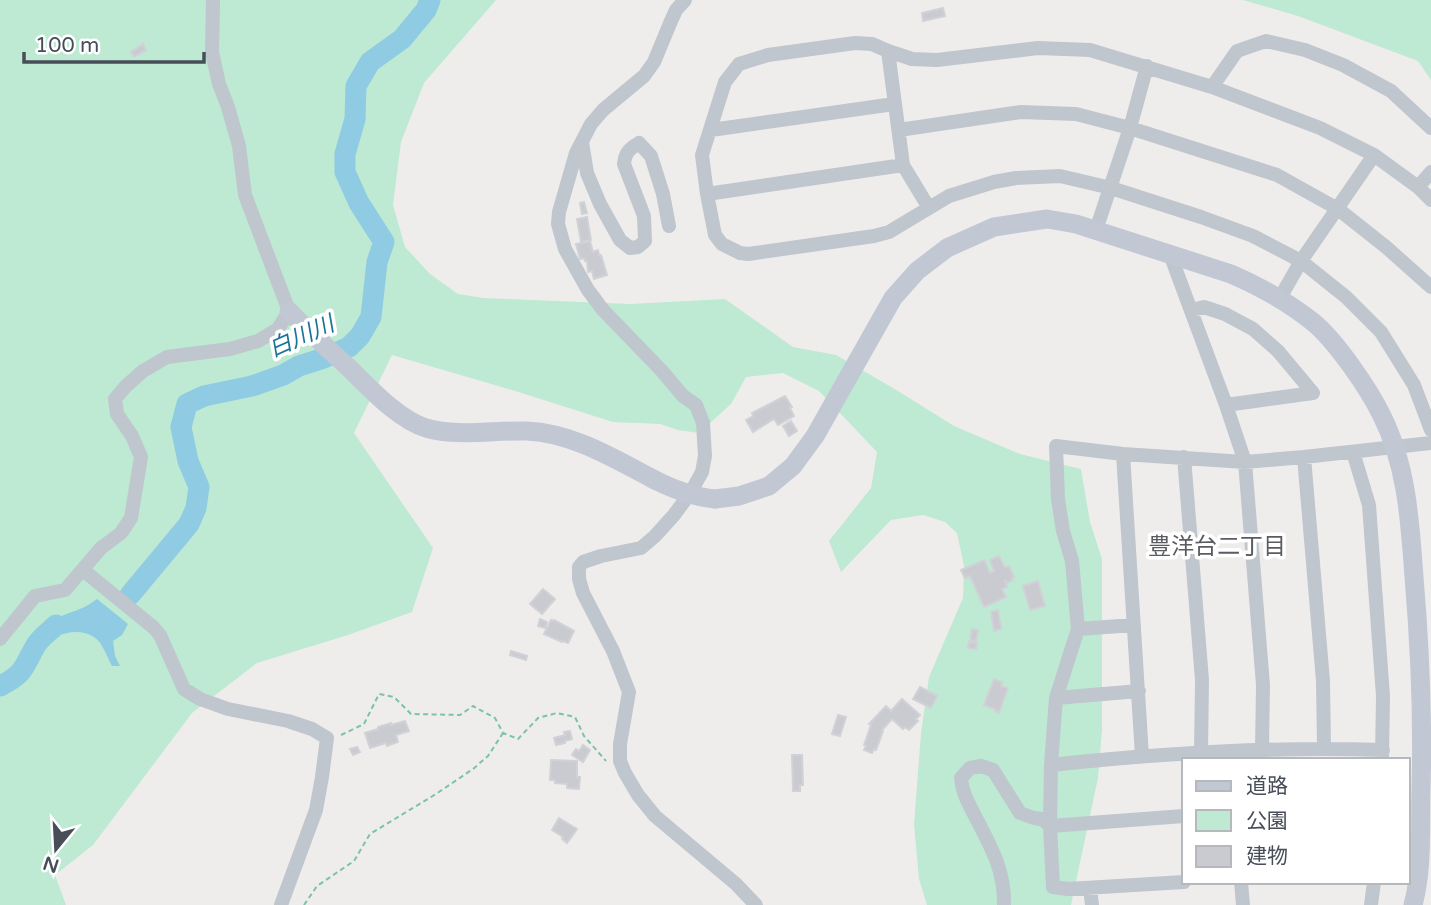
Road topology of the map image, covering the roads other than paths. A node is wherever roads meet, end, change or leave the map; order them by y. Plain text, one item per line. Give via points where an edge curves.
1 (212, 0) edge
2 (685, 0) edge
3 (888, 51) junction
4 (1147, 66) junction
5 (1212, 87) junction
6 (894, 104) junction
7 (1129, 128) junction
8 (1431, 128) edge
9 (711, 130) junction
10 (899, 130) junction
11 (582, 142) junction
12 (1374, 155) junction
13 (903, 165) junction
14 (1431, 172) edge
15 (1418, 187) junction
16 (1111, 188) junction
17 (707, 194) junction
18 (1431, 200) edge
19 (929, 208) junction
20 (1338, 209) junction
21 (669, 226) dead end
22 (1097, 230) junction
23 (1170, 254) junction
24 (1301, 261) junction
25 (1431, 287) edge
26 (1280, 298) junction
27 (1191, 310) junction
28 (294, 316) junction
29 (1226, 405) junction
30 (1431, 430) edge
31 (1431, 443) edge
32 (1394, 446) junction
33 (1353, 452) junction
34 (1124, 454) junction
35 (1184, 457) junction
36 (1304, 457) junction
37 (1245, 461) junction
38 (83, 570) junction
39 (1134, 625) junction
40 (1078, 629) junction
41 (0, 639) edge
42 (1139, 691) junction
43 (1056, 698) junction
44 (1324, 748) junction
45 (1262, 749) junction
46 (1209, 754) edge
47 (1382, 755) edge
48 (1427, 755) edge
49 (1142, 756) junction
50 (1051, 765) junction
51 (1182, 816) edge
52 (1050, 826) junction
53 (1182, 881) edge
54 (1241, 884) edge
55 (1374, 884) edge
56 (1090, 888) junction
57 (281, 905) edge
58 (756, 905) edge
59 (1004, 905) edge
60 (1092, 905) edge
61 (1243, 905) edge
62 (1371, 905) edge
63 (1413, 905) edge

1 - 28 street via 212,52 239,146 244,195
2 - 11 street via 670,20 644,76 603,110
3 - 4 street via 912,59 937,60 1038,48 1090,50
3 - 6 street
3 - 9 street via 855,43 768,55 739,64 725,82
4 - 5 street
4 - 7 street
5 - 8 street via 1237,51 1266,41 1343,65 1391,91
5 - 12 street via 1320,128
6 - 9 street
6 - 10 street
7 - 10 street via 1076,114 1021,112
7 - 16 street
7 - 20 street via 1277,175
9 - 17 street via 702,155
10 - 13 street
11 - 21 street via 587,173 621,240 631,248 645,242 644,216 624,164 630,148 639,143 650,156
11 - 58 street via 559,212 565,249 603,310 696,405 703,423 702,472 656,536 641,548 601,556 579,567 583,593 629,692 620,761 656,816
12 - 15 street
12 - 20 street
13 - 17 street
13 - 19 street
14 - 15 street
15 - 18 street
16 - 19 street via 1060,176 1016,178 972,188
16 - 22 street
16 - 24 street via 1253,236
17 - 19 street via 715,235 722,244 748,254 874,236
20 - 24 street
20 - 25 street
22 - 23 street
22 - 28 street, bridge via 1047,219 994,227 947,248 917,271 893,298 816,436 793,466 769,486 715,499 680,492 565,438 530,431 447,432 424,427 381,399
23 - 26 street via 1231,274
23 - 27 street
24 - 26 street
24 - 30 street via 1381,332 1414,385
26 - 32 street via 1316,324 1342,354 1383,417
27 - 29 street
27 - 29 street via 1204,307 1253,329 1313,393
28 - 38 street via 258,341 167,357 143,371 115,399 117,414 141,457 139,477 131,518
29 - 37 street
31 - 32 street
32 - 33 street
32 - 48 street via 1409,514
33 - 36 street
33 - 47 street via 1369,505 1383,696
34 - 35 street
34 - 39 street
34 - 40 street via 1056,446 1058,499 1072,561
35 - 37 street
35 - 46 street
36 - 37 street
36 - 44 street via 1323,681
37 - 45 street via 1262,685
38 - 41 street via 65,590 35,596
38 - 57 street via 160,635 184,689 228,709 288,721 327,738 316,810
39 - 40 street
39 - 42 street
40 - 43 street
42 - 43 street
42 - 49 street
43 - 50 street
44 - 45 street
44 - 47 street
45 - 46 street
46 - 49 street
48 - 63 street
49 - 50 street
50 - 52 street
51 - 52 street
52 - 56 street via 1053,887
52 - 59 street via 1020,813 993,770 970,768 961,778 962,791 1000,869
53 - 56 street
54 - 61 street
55 - 62 street
56 - 60 street

